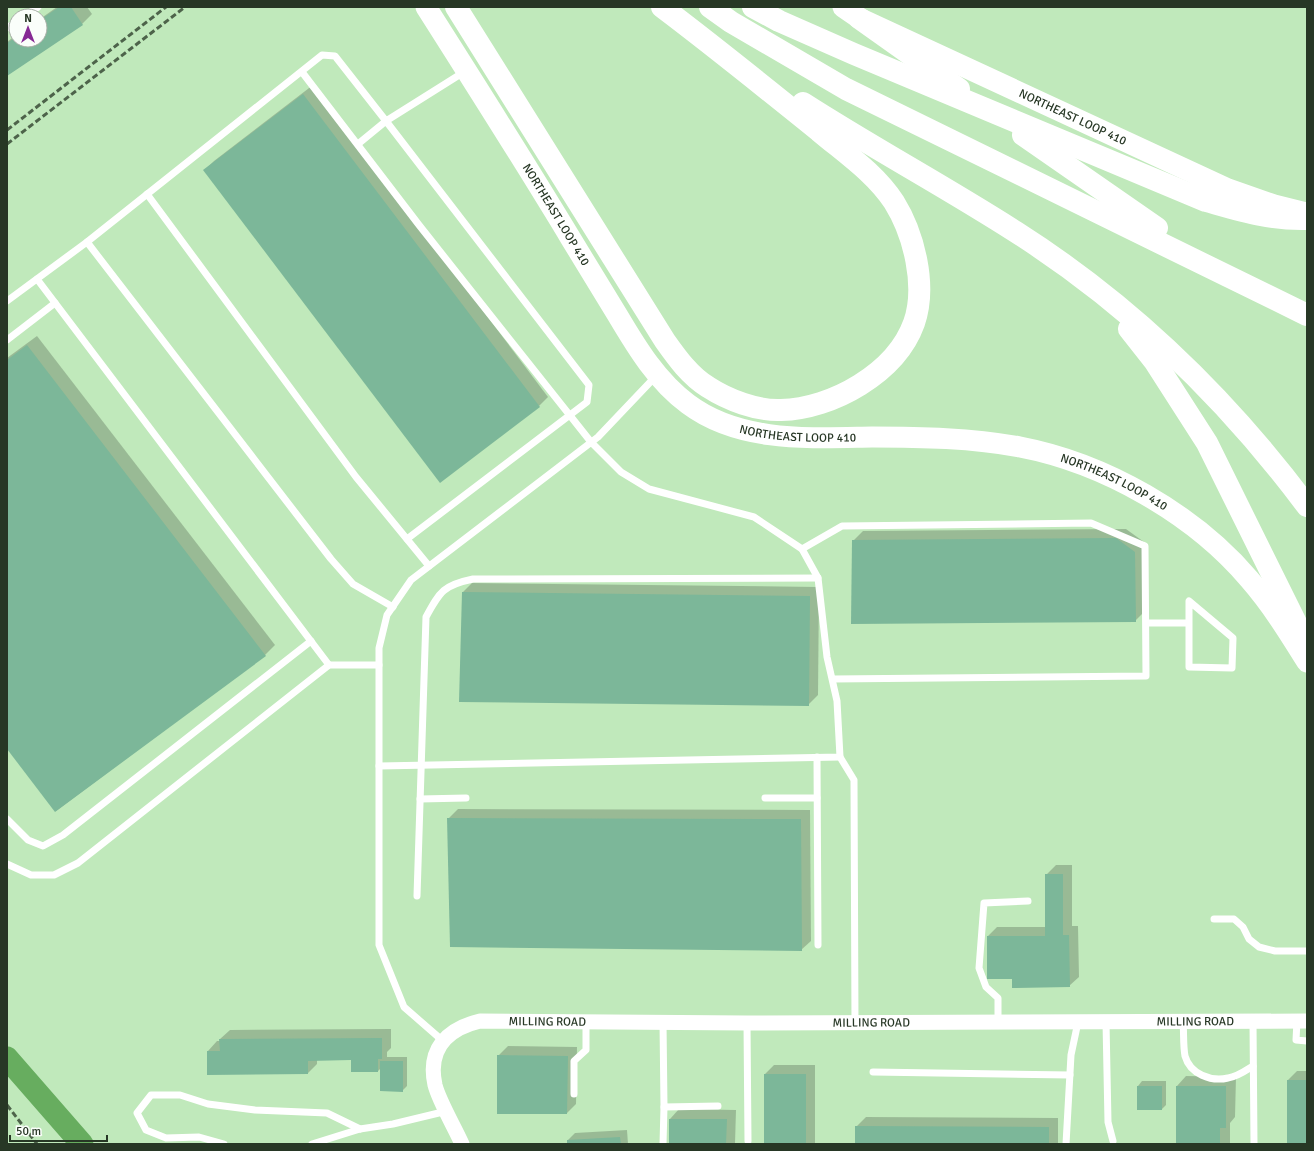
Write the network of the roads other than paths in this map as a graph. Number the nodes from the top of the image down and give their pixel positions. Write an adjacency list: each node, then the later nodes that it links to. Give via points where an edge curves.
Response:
1 (426, 7): 8 (main road, NORTHEAST LOOP 410)
2 (456, 7): 7 (highway, via 665,341 684,367 707,386 728,398 752,406 781,410 823,404 857,386 900,350 914,323 919,290 916,256 894,202 874,177)
3 (662, 7): 7 (highway)
4 (710, 7): 16 (highway, via 731,22 846,89)
5 (753, 7): 14 (highway, via 854,54 1206,201 1283,220)
6 (851, 12): 13 (main road, NORTHEAST LOOP 410, via 1228,189); 16 (highway)
7 (731, 59): 18 (highway, via 847,132 1017,232)
8 (466, 71): 10 (lane); 23 (main road, NORTHEAST LOOP 410, via 530,170 639,350)
9 (302, 72): 10 (lane, via 322,55 335,56); 11 (lane); 12 (lane)
10 (386, 121): 11 (lane); 24 (lane, via 589,385 587,402)
11 (358, 144): 24 (lane)
12 (147, 194): 15 (lane); 27 (lane, via 356,476)
13 (1307, 214)
14 (1307, 219)
15 (87, 242): 17 (lane); 31 (lane, via 330,559 353,584)
16 (1224, 274): 21 (highway)
17 (37, 279): 19 (lane); 20 (lane)
18 (1098, 289): 26 (highway, via 1165,348 1225,406 1274,462); 35 (highway, via 1155,362 1207,443)
19 (7, 301)
20 (55, 303): 22 (lane); 34 (lane)
21 (1307, 315)
22 (7, 340)
23 (657, 374): 25 (lane); 36 (main road, NORTHEAST LOOP 410, via 689,405 716,420 747,430 783,436 972,440 1022,448 1070,461 1121,482 1163,504 1203,534 1248,578 1283,624)
24 (570, 415): 25 (lane); 27 (lane)
25 (591, 442): 28 (lane, via 621,472 649,489 754,518); 29 (lane)
26 (1307, 506)
27 (408, 539): 29 (lane)
28 (802, 549): 30 (lane); 32 (lane, via 842,526 1091,523 1145,546)
29 (429, 566): 31 (lane, via 411,580)
30 (818, 578): 39 (lane); 42 (lane, via 473,579 454,583 438,595 426,617)
31 (393, 607): 38 (lane, via 387,615)
32 (1147, 623): 33 (lane); 39 (lane, via 1146,676)
33 (1189, 623): 33 (lane, via 1189,667 1232,668 1233,638 1189,601)
34 (311, 641): 37 (lane); 48 (lane, via 63,835 43,846 28,840)
35 (1307, 645)
36 (1307, 662)
37 (329, 665): 38 (lane); 49 (lane, via 78,863 54,875 31,875)
38 (379, 665): 43 (lane)
39 (832, 679): 41 (lane, via 837,701)
40 (817, 757): 41 (lane); 42 (lane); 46 (lane)
41 (840, 757): 58 (lane, via 854,780)
42 (422, 765): 43 (lane); 47 (lane)
43 (379, 766): 66 (lane, via 379,945 404,1007)
44 (466, 798): 47 (lane)
45 (765, 798): 46 (lane)
46 (817, 798): 53 (lane)
47 (420, 799): 50 (lane)
48 (7, 819)
49 (7, 864)
50 (417, 896)
51 (1028, 901): 59 (lane, via 984,903 979,968 986,987 998,998)
52 (1214, 919): 54 (lane, via 1234,919 1243,927 1249,939 1259,947 1275,951)
53 (818, 945)
54 (1307, 951)
55 (1302, 1021): 63 (street, MILLING ROAD); 65 (lane, via 1296,1040)
56 (586, 1022): 57 (street, MILLING ROAD); 66 (street, MILLING ROAD, via 480,1021 453,1031); 70 (lane, via 586,1050 574,1061)
57 (663, 1022): 64 (street, MILLING ROAD); 72 (lane)
58 (855, 1022): 59 (street, MILLING ROAD); 64 (street, MILLING ROAD)
59 (998, 1022): 60 (street, MILLING ROAD)
60 (1078, 1022): 61 (street, MILLING ROAD); 69 (lane)
61 (1106, 1022): 62 (street, MILLING ROAD); 76 (lane, via 1107,1114)
62 (1183, 1022): 63 (street, MILLING ROAD); 67 (lane, via 1185,1056 1188,1063 1200,1074 1216,1079 1228,1078)
63 (1253, 1022): 67 (lane)
64 (747, 1023): 75 (lane)
65 (1307, 1040)
66 (442, 1041): 73 (street, via 433,1071 436,1087)
67 (1253, 1066): 82 (lane)
68 (873, 1072): 69 (lane)
69 (1070, 1075): 81 (lane)
70 (574, 1094)
71 (718, 1106): 72 (lane)
72 (664, 1107): 80 (lane)
73 (447, 1111): 74 (lane); 79 (street)
74 (360, 1129): 77 (lane, via 327,1113 255,1110 208,1104 180,1095 151,1095 137,1113 146,1130 166,1138 199,1137); 78 (lane)
75 (748, 1141)
76 (1114, 1141)
77 (224, 1144)
78 (312, 1144)
79 (462, 1144)
80 (663, 1144)
81 (1066, 1144)
82 (1254, 1144)

